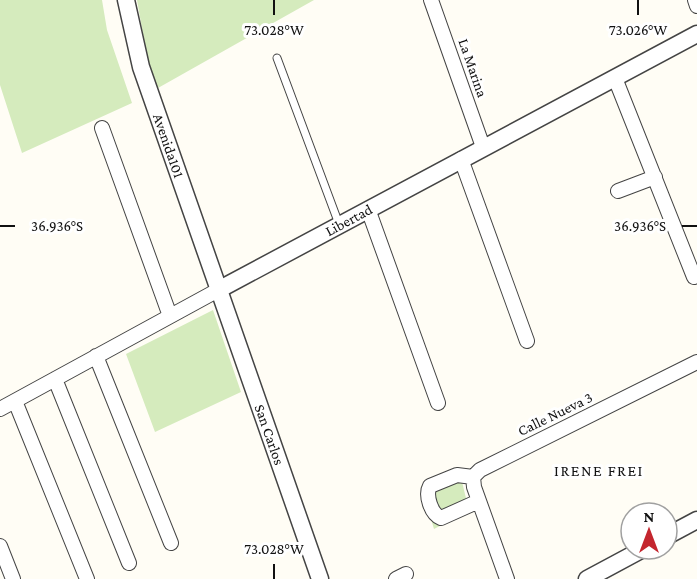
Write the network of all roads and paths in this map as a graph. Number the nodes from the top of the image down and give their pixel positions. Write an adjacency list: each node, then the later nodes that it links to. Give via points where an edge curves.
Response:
1 (126, 0): 16 (street, Avenida101, via 141,67)
2 (431, 0): 9 (street, La Marina)
3 (695, 0): 4 (street)
4 (697, 6)
5 (697, 34): 7 (street, Libertad)
6 (278, 58): 14 (lane)
7 (615, 78): 9 (street, Libertad); 11 (street)
8 (102, 128): 17 (street)
9 (483, 147): 10 (street, Libertad)
10 (461, 159): 13 (street, Libertad); 18 (street)
11 (655, 177): 12 (street); 15 (street)
12 (618, 191)
13 (368, 209): 14 (street, Libertad); 23 (street)
14 (339, 224): 16 (street, Libertad)
15 (694, 277)
16 (220, 289): 17 (street, Libertad); 36 (street, San Carlos)
17 (170, 316): 19 (street, Libertad)
18 (527, 341)
19 (96, 356): 21 (street, Libertad); 29 (street)
20 (697, 362): 25 (street, Calle Nueva 3, via 480,470)
21 (54, 379): 22 (street, Libertad); 32 (street)
22 (15, 401): 24 (street, Libertad); 35 (street)
23 (438, 403)
24 (0, 409)
25 (473, 477): 26 (street); 26 (street, Calle Nueva 3, via 457,475 429,489 428,494 438,518)
26 (479, 501): 37 (street)
27 (697, 520): 28 (street)
28 (679, 530)
29 (171, 543)
30 (0, 546): 34 (street)
31 (623, 561): 33 (street)
32 (129, 562)
33 (597, 577)
34 (13, 579)
35 (87, 579)
36 (320, 579)
37 (507, 579)

